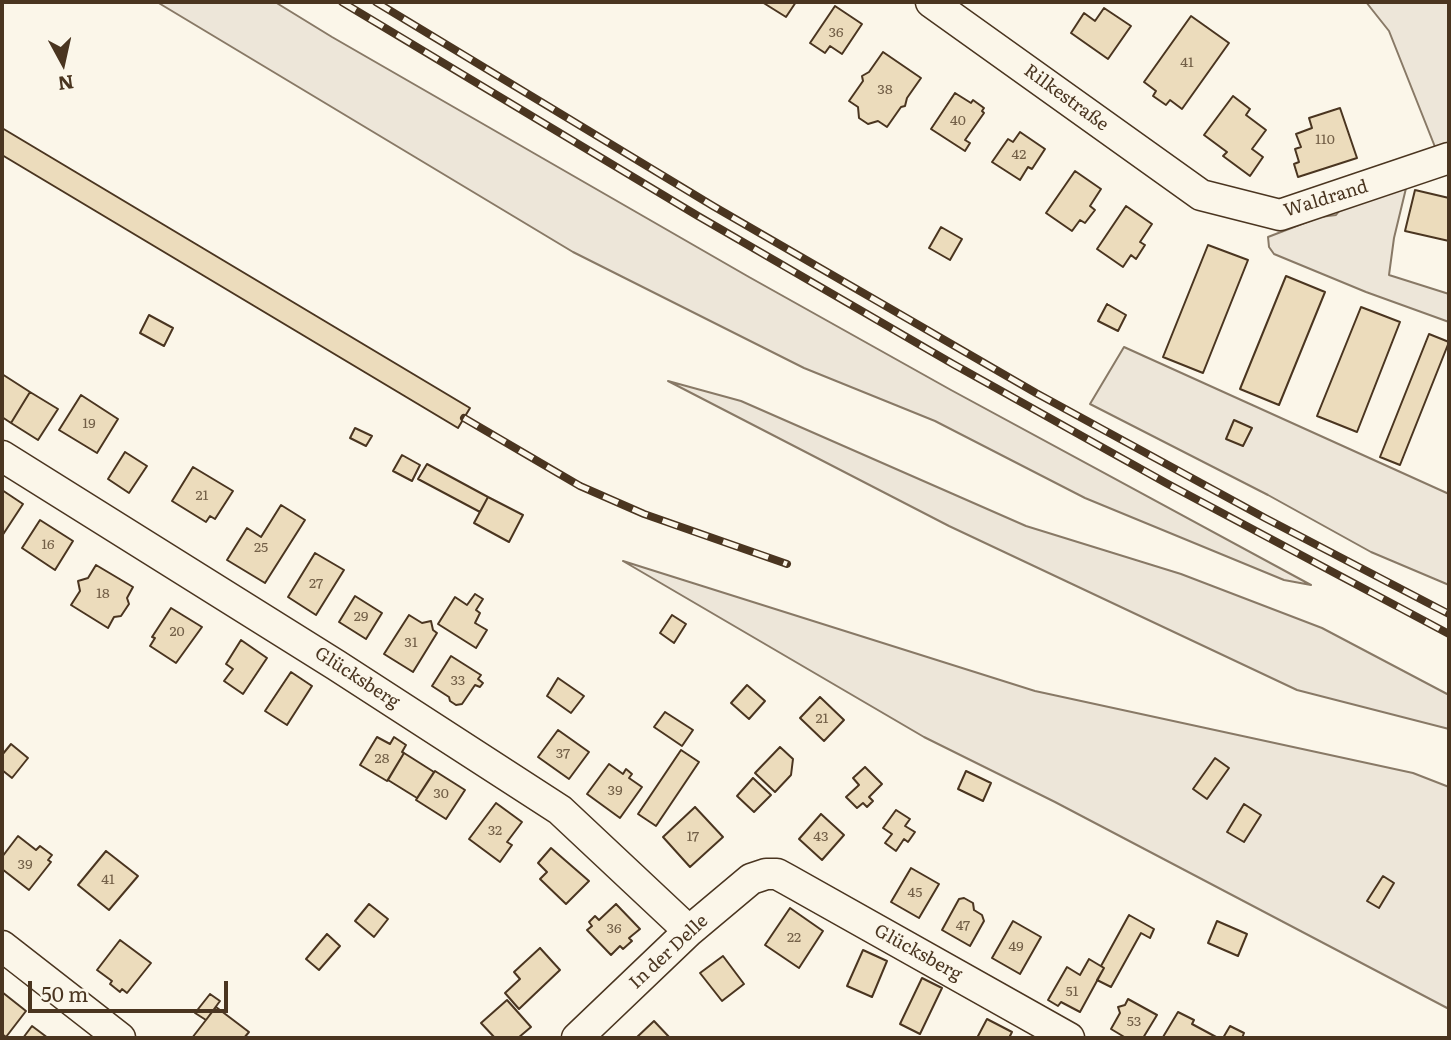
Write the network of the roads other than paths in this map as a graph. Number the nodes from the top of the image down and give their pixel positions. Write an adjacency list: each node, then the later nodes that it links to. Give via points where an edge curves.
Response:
1 (931, 2): 3 (street, Rilkestraße)
2 (1449, 158): 3 (street, Waldrand, via 1280,215)
3 (1201, 195)
4 (2, 456): 6 (street, Glücksberg, via 560,810)
5 (766, 874): 6 (street, In der Delle, via 751,879); 10 (street, Glücksberg, via 777,874)
6 (689, 931): 9 (street, In der Delle)
7 (2, 946): 8 (street)
8 (120, 1038)
9 (578, 1038)
10 (1069, 1038)

